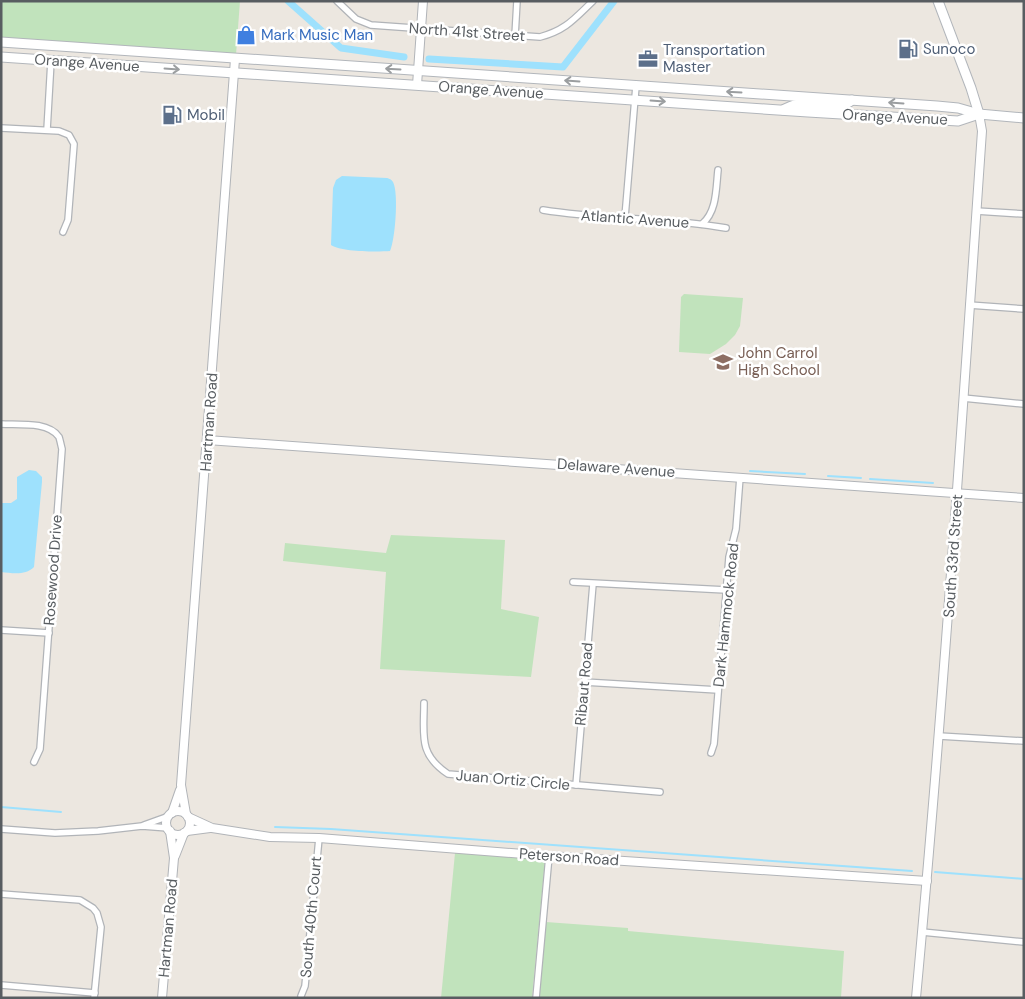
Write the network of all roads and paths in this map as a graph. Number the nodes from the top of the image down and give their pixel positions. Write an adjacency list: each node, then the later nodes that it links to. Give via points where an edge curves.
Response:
1 (337, 1): 6 (street, North 41st Street, via 356,19 371,25)
2 (423, 1): 6 (street)
3 (517, 1): 7 (street)
4 (593, 1): 7 (street, North 41st Street, via 554,33 540,37)
5 (938, 1): 21 (main road)
6 (422, 30): 7 (street, North 41st Street); 14 (street)
7 (515, 36)
8 (1, 42): 9 (main road, Orange Avenue)
9 (25, 43): 10 (main road, via 19,47); 12 (main road, Orange Avenue)
10 (1, 46)
11 (1, 57): 13 (main road, Orange Avenue)
12 (235, 59): 14 (main road, Orange Avenue, one-way to 12); 15 (street, Hartman Road)
13 (51, 61): 15 (main road, Orange Avenue, one-way to 15); 24 (street)
14 (418, 70): 16 (street); 17 (main road, Orange Avenue, one-way to 14)
15 (234, 73): 16 (main road, Orange Avenue); 38 (street, Hartman Road)
16 (418, 85): 18 (main road, Orange Avenue)
17 (636, 86): 18 (street); 19 (main road, Orange Avenue, one-way to 17)
18 (635, 99): 20 (main road, Orange Avenue, one-way to 20); 29 (street)
19 (853, 100): 20 (main road, via 843,106 797,104); 21 (main road, Orange Avenue, one-way to 19, via 958,108)
20 (783, 110): 21 (main road, Orange Avenue, via 958,121)
21 (979, 114): 22 (main road, Orange Avenue); 27 (street, South 33rd Street, via 982,131)
22 (1024, 118)
23 (1, 128): 24 (street)
24 (46, 130): 32 (street, via 69,135 74,144 68,220)
25 (718, 170): 30 (street, via 713,205)
26 (543, 210): 29 (street, Atlantic Avenue, via 570,215)
27 (976, 211): 28 (street); 33 (street, South 33rd Street)
28 (1024, 214)
29 (625, 217): 30 (street, Atlantic Avenue)
30 (702, 224): 31 (street, Atlantic Avenue)
31 (726, 228)
32 (63, 232)
33 (969, 305): 34 (street); 35 (street, South 33rd Street)
34 (1024, 309)
35 (963, 398): 36 (street); 40 (street, South 33rd Street)
36 (1024, 404)
37 (1, 424): 46 (street, Rosewood Drive, via 52,430 62,449)
38 (208, 440): 39 (street, Delaware Avenue); 54 (street, Hartman Road)
39 (740, 477): 40 (street, Delaware Avenue); 44 (street, Dark Hammock Road)
40 (958, 493): 41 (street, Delaware Avenue); 50 (street, South 33rd Street)
41 (1024, 498)
42 (573, 582): 43 (street)
43 (593, 584): 44 (street); 47 (street, Ribaut Road)
44 (726, 590): 48 (street, Dark Hammock Road)
45 (1, 630): 46 (street)
46 (49, 633): 53 (street, Rosewood Drive, via 40,749)
47 (584, 682): 48 (street); 55 (street, Ribaut Road)
48 (718, 690): 52 (street, Dark Hammock Road)
49 (424, 703): 55 (street, Juan Ortiz Circle, via 427,754 437,767 448,774)
50 (939, 736): 51 (street); 67 (street, South 33rd Street)
51 (1024, 741)
52 (711, 752)
53 (34, 762)
54 (181, 785): 57 (street, Hartman Road); 58 (street, Hartman Road)
55 (576, 785): 56 (street, Juan Ortiz Circle)
56 (660, 792)
57 (170, 814): 58 (street, via 180,811); 59 (street); 62 (street)
58 (187, 815): 60 (street, Peterson Road); 63 (street, via 190,824)
59 (142, 826): 61 (street, via 55,833); 62 (street)
60 (212, 828): 63 (street, Peterson Road); 64 (street, Peterson Road, via 270,837)
61 (1, 829)
62 (169, 830): 63 (street, via 177,834); 66 (street, Hartman Road)
63 (185, 832): 66 (street, Hartman Road)
64 (319, 838): 65 (street, Peterson Road); 73 (street, South 40th Court, via 305,986)
65 (549, 856): 67 (street, Peterson Road); 75 (street)
66 (174, 858): 74 (street, Hartman Road)
67 (927, 881): 69 (street, South 33rd Street)
68 (1, 894): 72 (street, via 80,900 93,908 101,927)
69 (922, 932): 70 (street); 76 (street, South 33rd Street)
70 (1024, 942)
71 (1, 986): 72 (street)
72 (94, 995)
73 (301, 996)
74 (162, 998)
75 (536, 998)
76 (916, 998)

